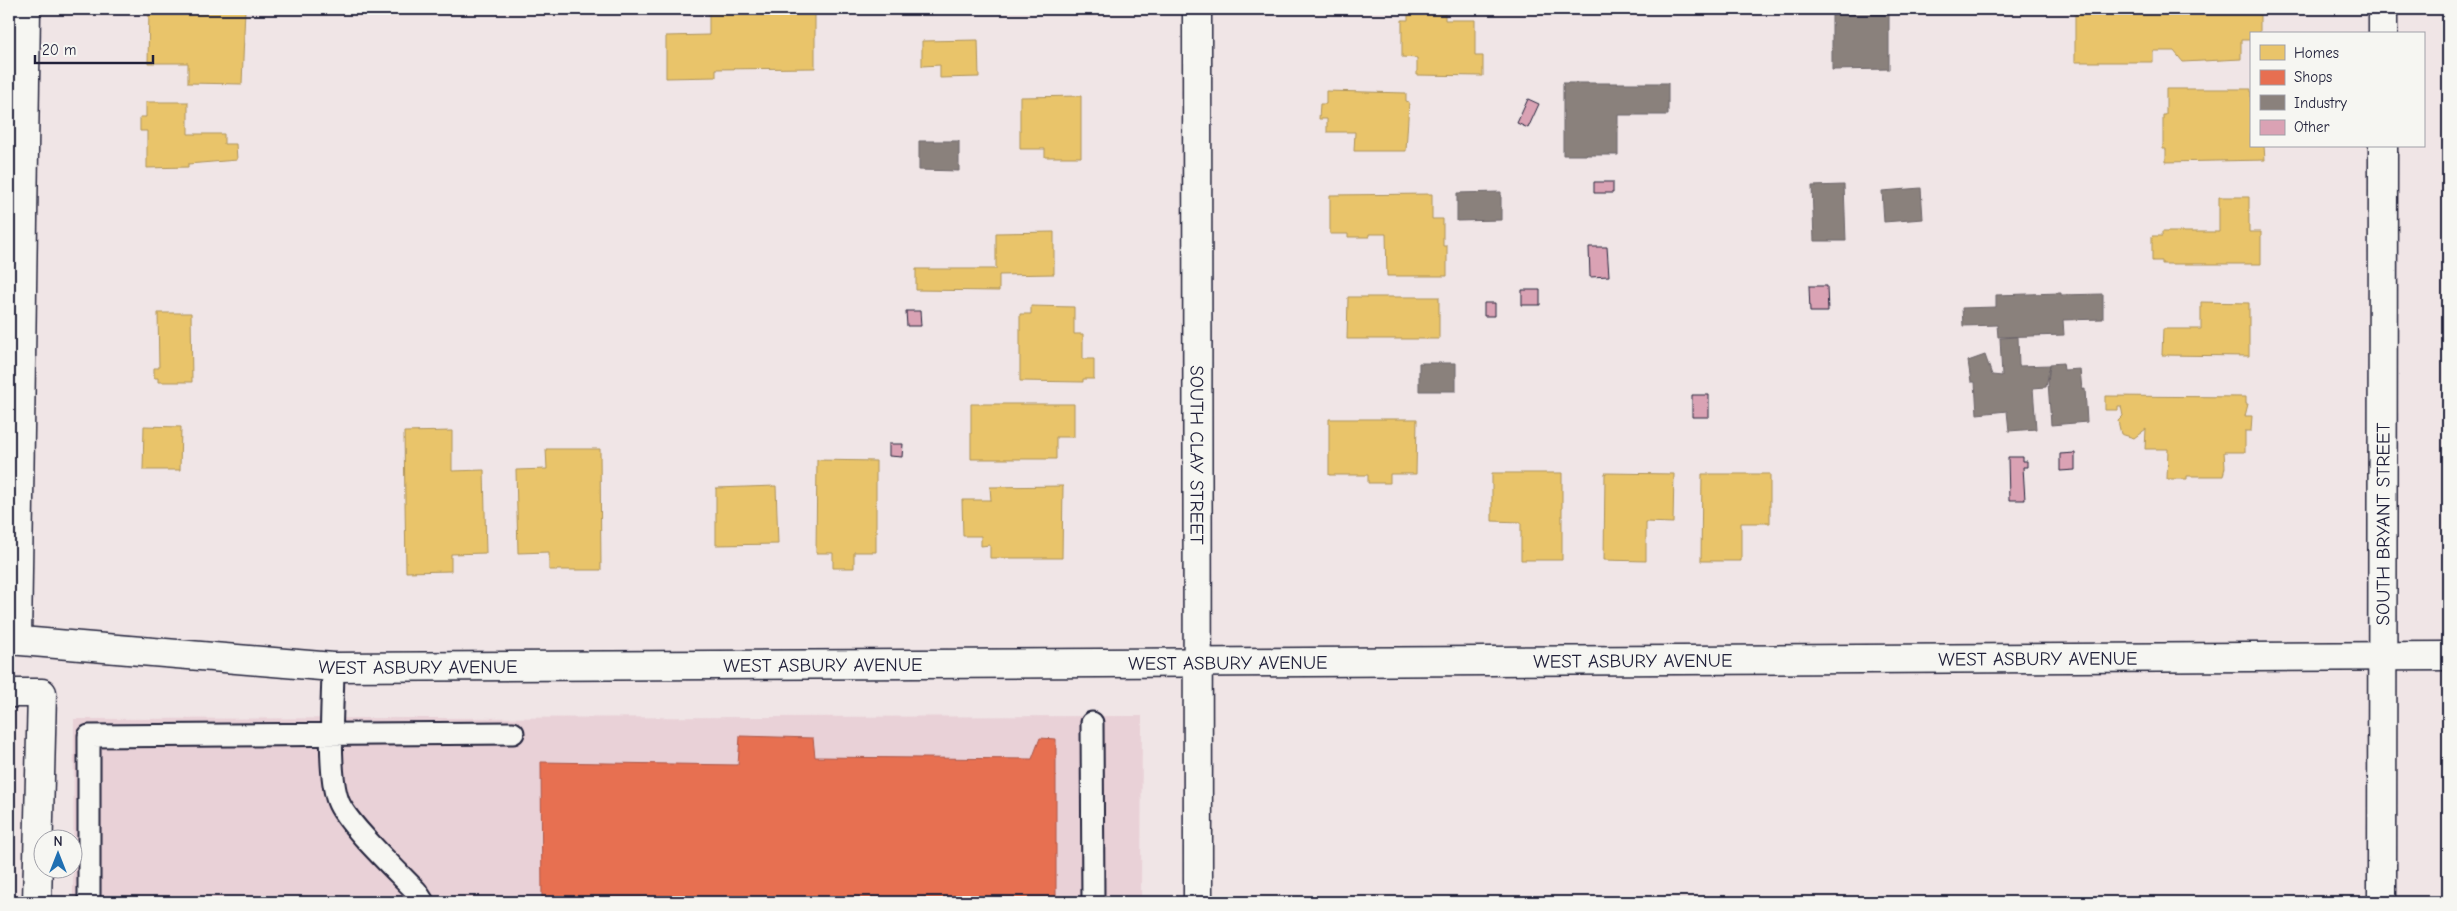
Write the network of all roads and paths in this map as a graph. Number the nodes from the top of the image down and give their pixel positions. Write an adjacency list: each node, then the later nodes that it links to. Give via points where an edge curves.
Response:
1 (26, 9): 6 (street)
2 (1198, 9): 10 (street, SOUTH CLAY STREET)
3 (2383, 9): 4 (street)
4 (2383, 32)
5 (2383, 148): 9 (street, SOUTH BRYANT STREET)
6 (15, 347): 7 (street)
7 (13, 640): 11 (street, WEST ASBURY AVENUE)
8 (2448, 656): 9 (street, WEST ASBURY AVENUE)
9 (2382, 658): 10 (street, WEST ASBURY AVENUE); 21 (street, SOUTH BRYANT STREET)
10 (1198, 663): 11 (street, WEST ASBURY AVENUE); 20 (street, SOUTH CLAY STREET)
11 (334, 667): 15 (lane)
12 (9, 693): 16 (street, via 42,693)
13 (1092, 723): 19 (lane)
14 (514, 733): 15 (lane)
15 (334, 735): 17 (lane, via 88,736); 18 (lane, via 334,778 338,802)
16 (37, 902)
17 (89, 902)
18 (423, 902)
19 (1093, 902)
20 (1198, 902)
21 (2382, 902)

